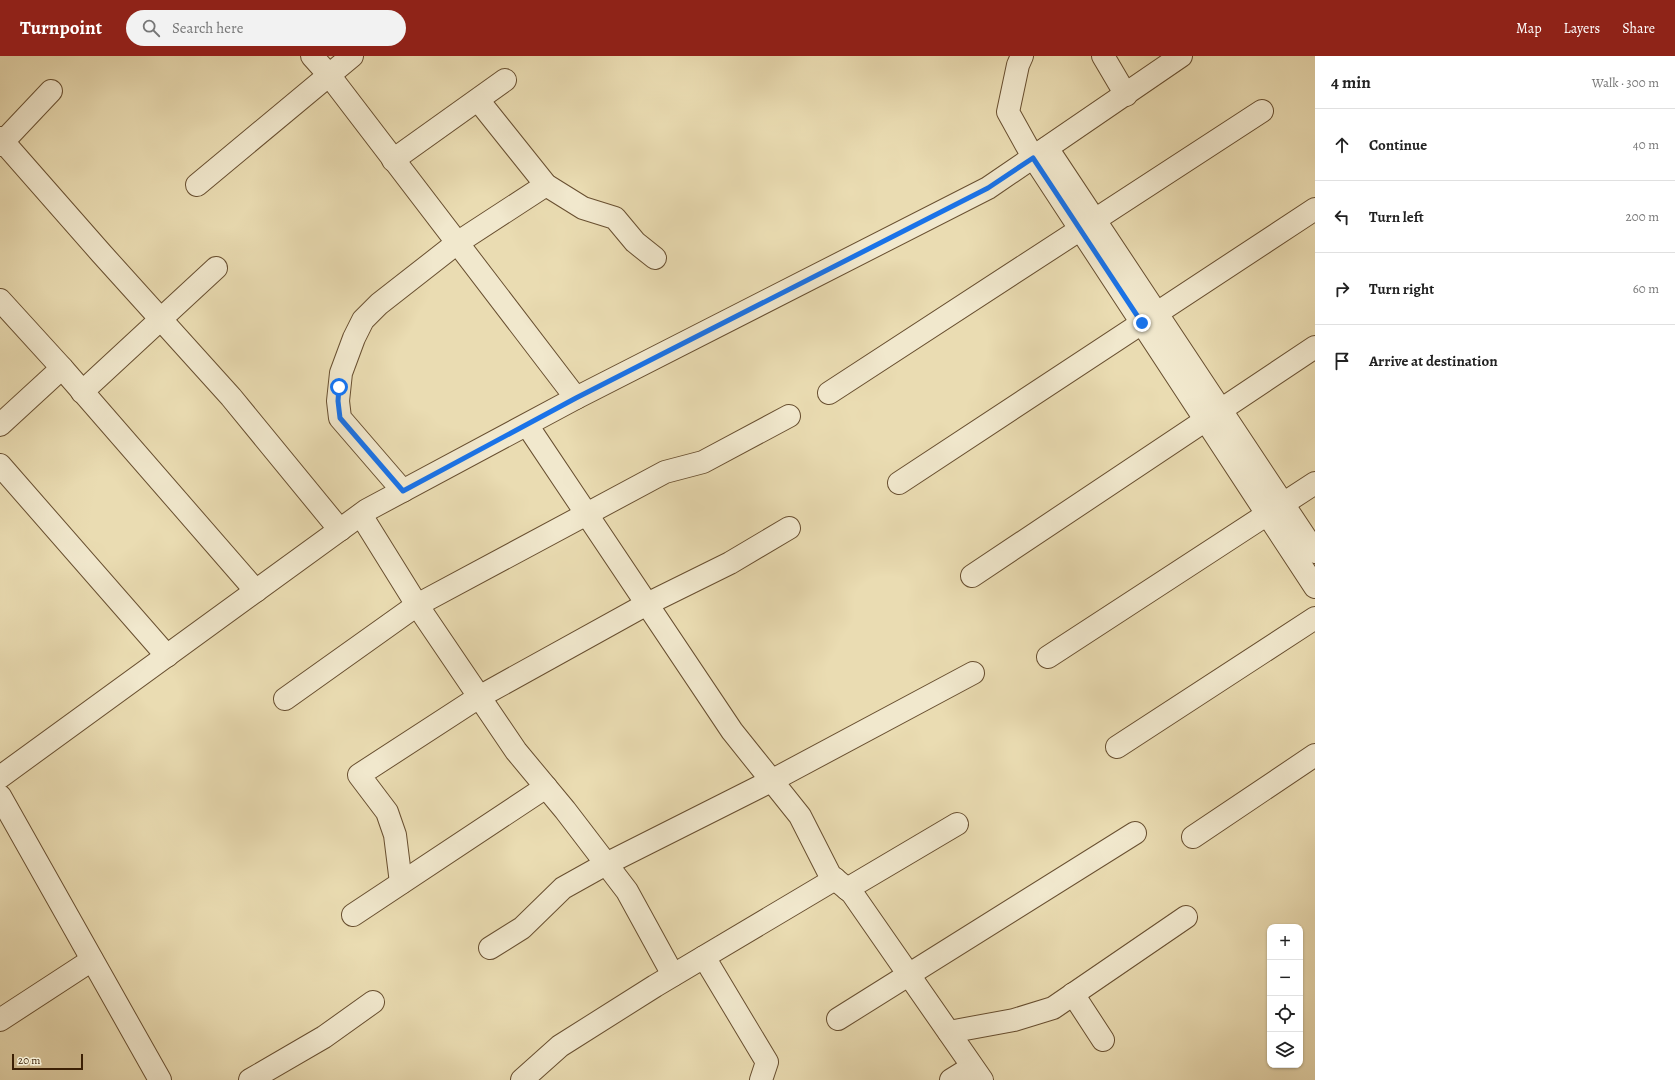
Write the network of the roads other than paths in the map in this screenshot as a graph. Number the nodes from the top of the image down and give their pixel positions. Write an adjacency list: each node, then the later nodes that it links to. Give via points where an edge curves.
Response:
1 (312, 56): 6 (street)
2 (352, 56): 6 (street)
3 (1022, 56): 13 (street, via 1008,112)
4 (1103, 56): 9 (street)
5 (1181, 56): 9 (street)
6 (329, 75): 14 (street); 15 (street)
7 (505, 80): 10 (street)
8 (51, 91): 12 (street)
9 (1126, 94): 13 (street)
10 (478, 100): 14 (street); 16 (street)
11 (1262, 111): 18 (street)
12 (1, 141): 24 (street)
13 (1040, 153): 18 (street); 29 (street, via 988,188)
14 (393, 160): 19 (street)
15 (197, 185)
16 (546, 185): 19 (street); 20 (street, via 583,208 615,218 635,242)
17 (1315, 209): 23 (street)
18 (1087, 225): 23 (street); 28 (street)
19 (457, 243): 29 (street); 37 (street, via 379,304 363,320 341,372 338,401 340,418)
20 (655, 258)
21 (216, 268): 24 (street)
22 (0, 300): 26 (street)
23 (1149, 318): 30 (street); 35 (street)
24 (160, 319): 27 (street); 42 (street, via 231,397)
25 (1315, 347): 30 (street)
26 (62, 368): 27 (street); 32 (street)
27 (82, 392): 46 (street)
28 (829, 393)
29 (576, 398): 33 (street)
30 (1213, 415): 38 (street); 44 (street)
31 (789, 416): 39 (street, via 703,462 665,472)
32 (0, 425)
33 (527, 425): 37 (street); 39 (street)
34 (0, 465): 50 (street)
35 (899, 483)
36 (1315, 483): 38 (street)
37 (403, 491): 40 (street)
38 (1275, 509): 43 (street); 45 (street); 51 (street)
39 (587, 514): 47 (street); 48 (street)
40 (361, 515): 42 (street); 48 (street)
41 (789, 528): 47 (street, via 730,563)
42 (340, 530): 46 (street)
43 (1315, 552)
44 (972, 576)
45 (1315, 587)
46 (256, 591): 50 (street)
47 (647, 604): 53 (street); 58 (street, via 732,731)
48 (417, 605): 53 (street); 54 (street)
49 (1315, 618): 55 (street)
50 (167, 656): 57 (street)
51 (1048, 657)
52 (973, 673): 58 (street)
53 (479, 697): 59 (street, via 516,751); 65 (street, via 359,775 387,812 395,835)
54 (285, 699)
55 (1117, 747)
56 (1315, 755): 63 (street)
57 (0, 777)
58 (771, 781): 64 (street); 66 (street, via 800,816 830,875)
59 (546, 787): 64 (street); 65 (street)
60 (0, 796): 71 (street)
61 (957, 824): 66 (street)
62 (1134, 833): 73 (street)
63 (1194, 837)
64 (606, 864): 69 (street, via 562,888 522,928); 72 (street, via 627,891)
65 (401, 883): 67 (street)
66 (841, 884): 70 (street); 73 (street, via 852,893)
67 (353, 915)
68 (1186, 917): 74 (street)
69 (490, 948)
70 (704, 957): 72 (street); 84 (street, via 767,1062)
71 (92, 960): 77 (street); 81 (street)
72 (673, 975): 83 (street, via 560,1046)
73 (909, 975): 76 (street); 78 (street)
74 (1073, 994): 78 (street, via 1053,1008 1014,1020); 79 (street)
75 (373, 1002): 82 (street, via 324,1037)
76 (838, 1019)
77 (0, 1020)
78 (949, 1032): 80 (street)
79 (1104, 1040)
80 (977, 1073): 85 (street)
81 (160, 1080)
82 (250, 1080)
83 (522, 1080)
84 (761, 1080)
85 (951, 1080)

